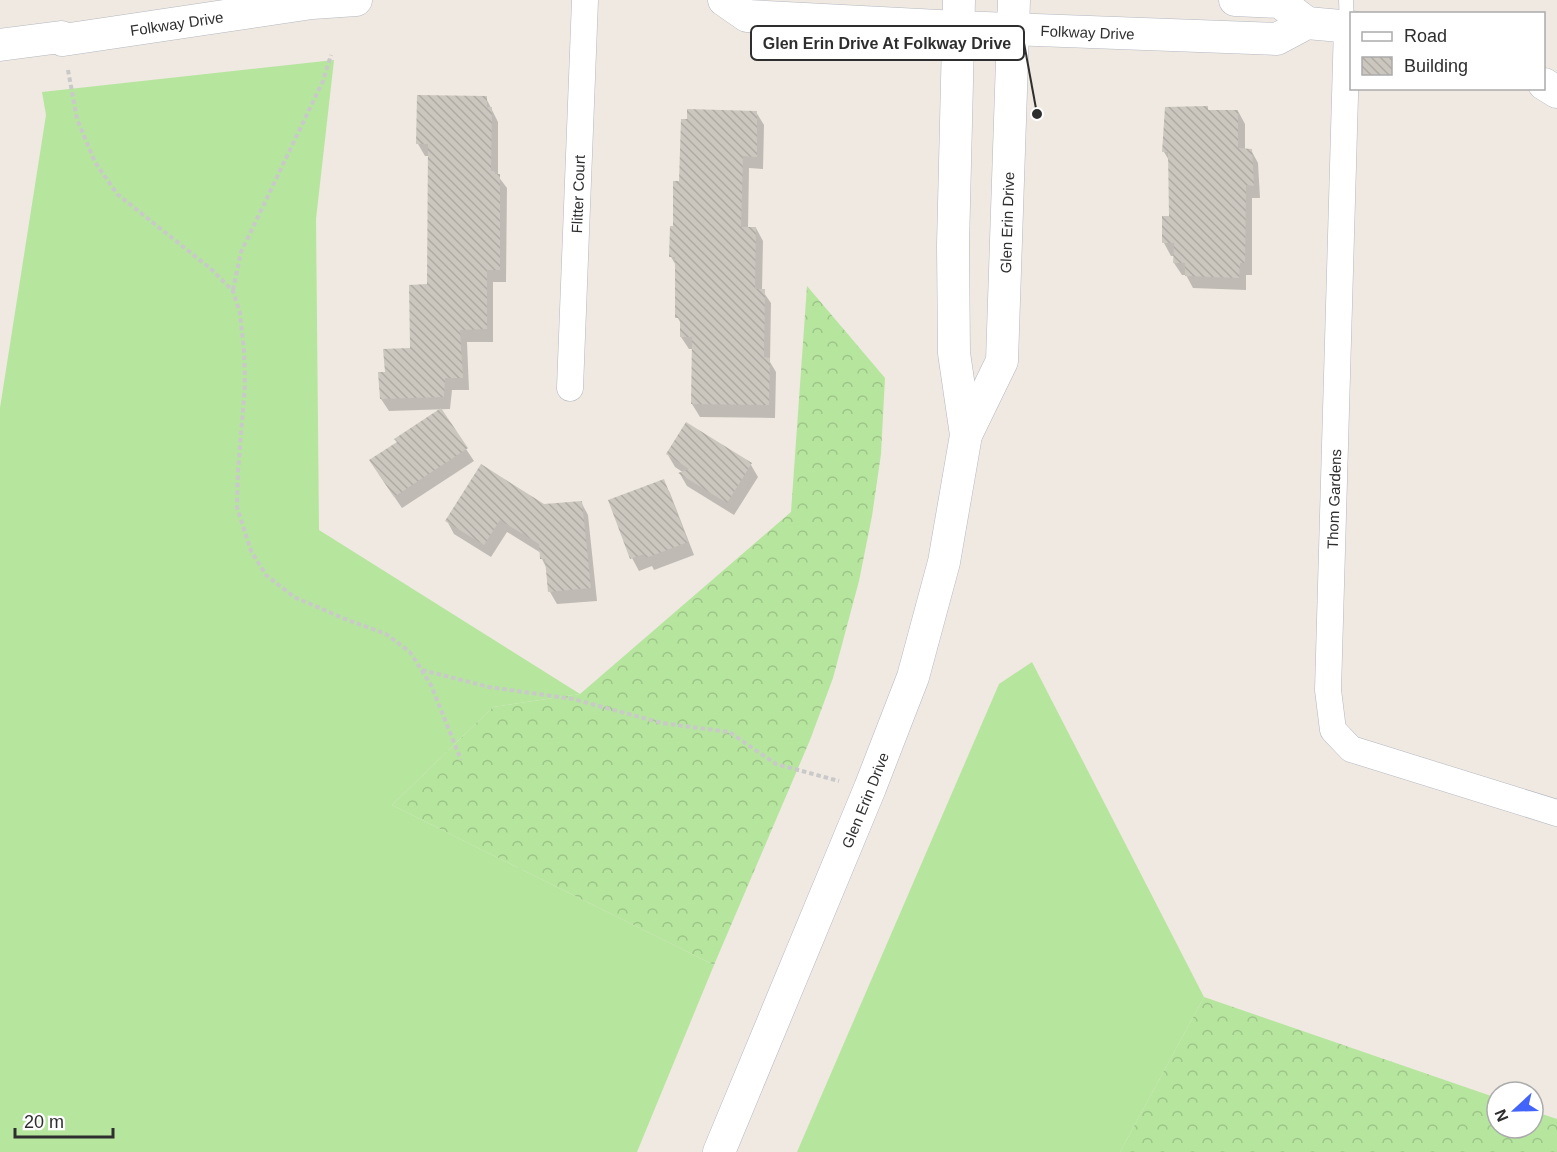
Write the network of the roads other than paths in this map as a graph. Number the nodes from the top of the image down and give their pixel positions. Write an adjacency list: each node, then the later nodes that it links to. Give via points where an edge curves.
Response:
1 (356, 0): 9 (street, Folkway Drive)
2 (585, 0): 10 (street, Flitter Court)
3 (724, 0): 5 (street, Folkway Drive, via 747,16)
4 (1235, 0): 8 (street, via 1280,2)
5 (959, 14): 6 (street, Folkway Drive); 11 (street, Glen Erin Drive, via 954,353)
6 (1014, 15): 8 (street, Folkway Drive, via 1277,39); 11 (street, Glen Erin Drive, via 1002,361)
7 (1348, 18): 8 (street); 12 (street, Thom Gardens, via 1328,690 1333,730 1351,749)
8 (1307, 23)
9 (0, 45)
10 (570, 388)
11 (966, 435): 13 (street, Glen Erin Drive, via 944,562 913,677)
12 (1557, 813)
13 (719, 1152)

